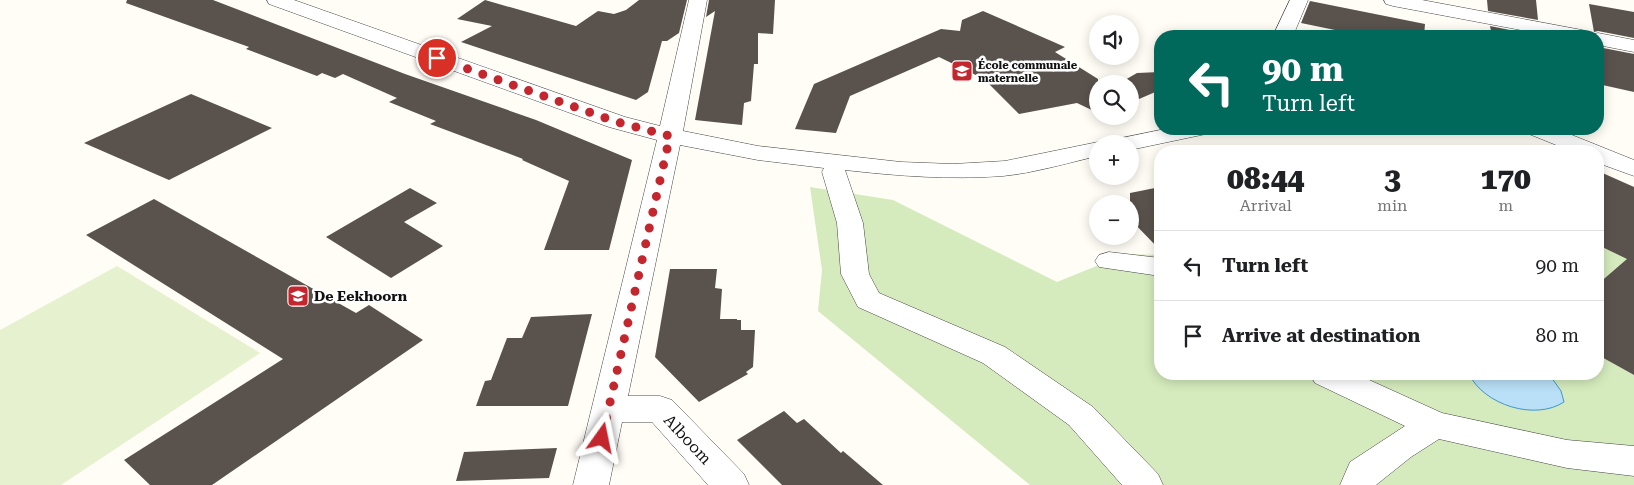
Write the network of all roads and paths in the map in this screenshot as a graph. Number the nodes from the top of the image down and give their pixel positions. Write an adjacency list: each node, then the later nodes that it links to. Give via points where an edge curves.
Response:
1 (276, 0): 11 (street, via 608,119)
2 (698, 0): 11 (street)
3 (1299, 0): 5 (street)
4 (1393, 0): 6 (street)
5 (1286, 30)
6 (1550, 30)
7 (1604, 40): 8 (street)
8 (1634, 46)
9 (1169, 135): 12 (street)
10 (1552, 135): 13 (street)
11 (670, 136): 14 (street, via 758,153 918,170 1005,168); 21 (street)
12 (1139, 141)
13 (1576, 145)
14 (1089, 151)
15 (1604, 156): 16 (street)
16 (1634, 169)
17 (834, 172): 26 (street, via 850,223 855,274 868,300 994,355 1081,416)
18 (1109, 261): 19 (street)
19 (1154, 266)
20 (1339, 380): 22 (street)
21 (608, 409): 24 (street); 25 (street, Alboom, via 660,409)
22 (1435, 425): 23 (street, via 1567,454); 27 (street, via 1363,473)
23 (1634, 462)
24 (591, 485)
25 (731, 485)
26 (1145, 485)
27 (1358, 485)

